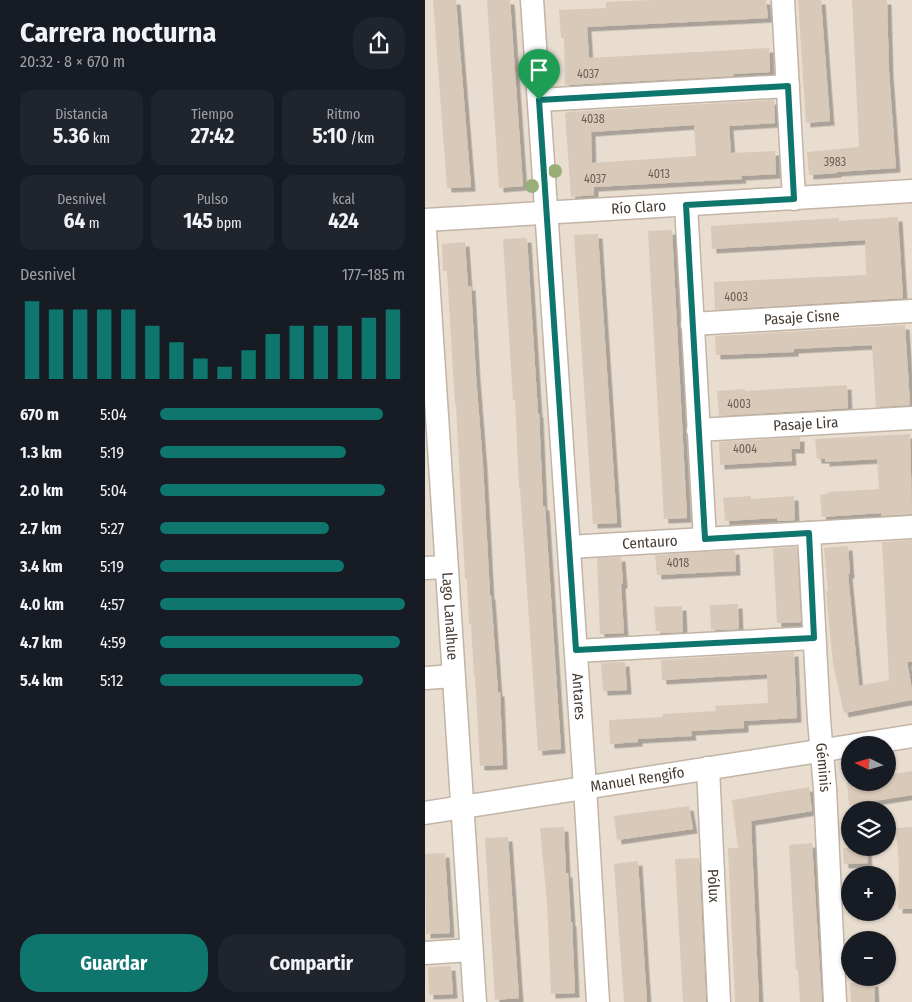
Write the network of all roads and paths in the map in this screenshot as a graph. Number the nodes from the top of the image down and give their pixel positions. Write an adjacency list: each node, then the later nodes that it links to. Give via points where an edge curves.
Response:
1 (532, 0): 4 (street, Antares)
2 (783, 0): 3 (street)
3 (788, 86): 4 (street); 6 (street)
4 (539, 100): 8 (street, Antares)
5 (912, 191): 6 (street, Río Claro)
6 (794, 199): 7 (street, Río Claro)
7 (686, 205): 8 (street, Río Claro); 12 (street)
8 (547, 213): 9 (street, Río Claro); 18 (street, Antares)
9 (425, 220)
10 (425, 231): 19 (street, Lago Lanalhue)
11 (912, 311): 12 (street, Pasaje Cisne)
12 (692, 324): 14 (street)
13 (912, 418): 14 (street, Pasaje Lira)
14 (699, 430): 17 (street)
15 (912, 527): 16 (street, Centauro)
16 (809, 533): 17 (street, Centauro); 20 (street, Géminis)
17 (705, 539): 18 (street, Centauro)
18 (569, 547): 21 (street, Antares)
19 (436, 568): 22 (street, Lago Lanalhue)
20 (814, 638): 21 (street); 27 (street, Géminis)
21 (576, 650): 29 (street, Antares)
22 (453, 676): 23 (street); 30 (street, Lago Lanalhue)
23 (425, 678)
24 (912, 736): 25 (street)
25 (896, 739)
26 (841, 747): 27 (street, Manuel Rengifo)
27 (821, 750): 28 (street, Manuel Rengifo); 37 (street, Géminis)
28 (708, 768): 29 (street, Manuel Rengifo); 36 (street, Pólux)
29 (585, 788): 30 (street, Manuel Rengifo); 35 (street, Antares)
30 (461, 808): 31 (street, Manuel Rengifo); 32 (street, Lago Lanalhue)
31 (425, 813)
32 (471, 950): 33 (street); 34 (street, Lago Lanalhue)
33 (425, 953)
34 (475, 1002)
35 (598, 1002)
36 (719, 1002)
37 (835, 1002)

